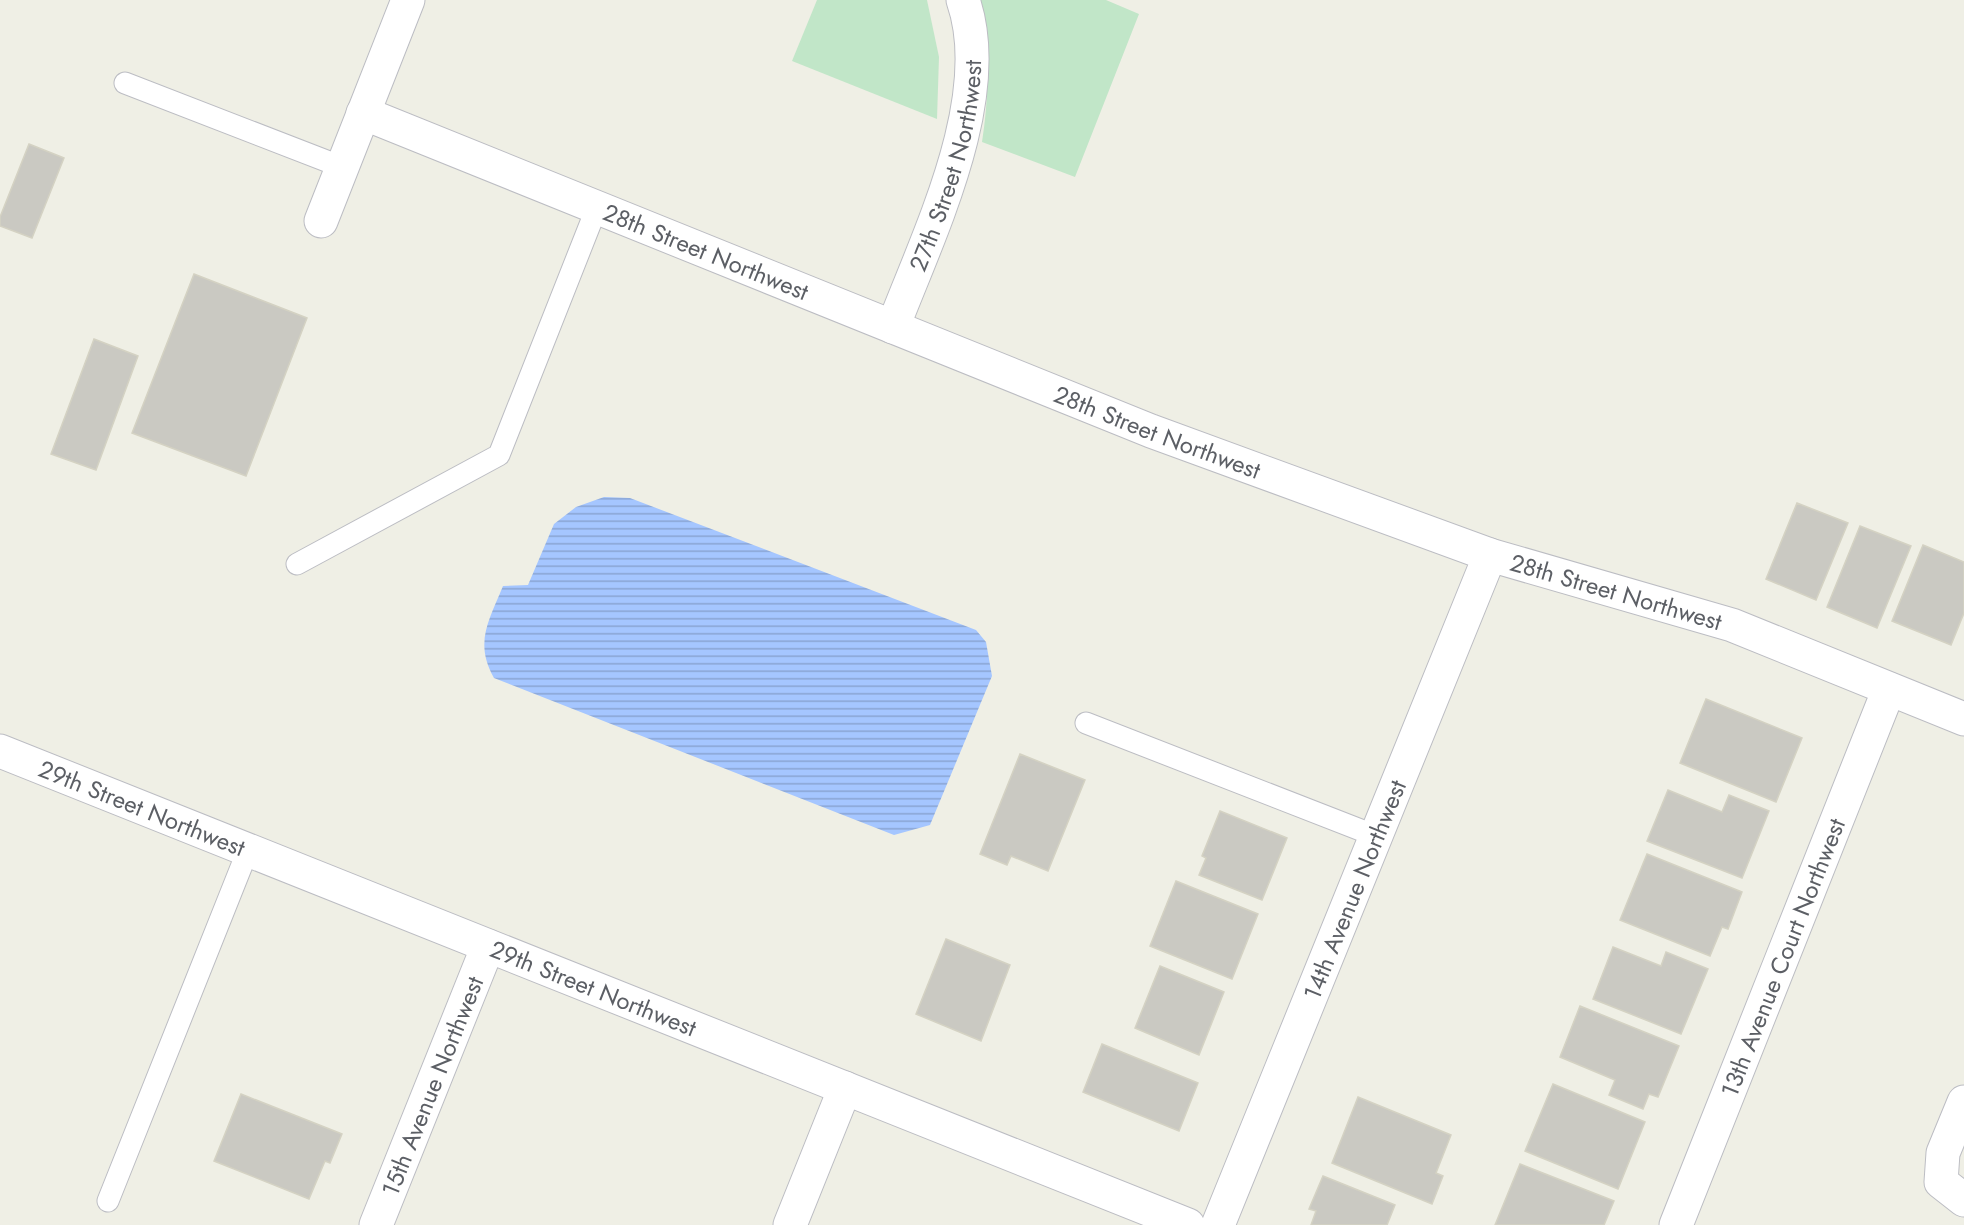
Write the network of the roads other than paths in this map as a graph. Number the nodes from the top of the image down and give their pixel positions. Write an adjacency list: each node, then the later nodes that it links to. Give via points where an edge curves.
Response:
1 (408, 0): 4 (street)
2 (963, 0): 8 (street, 27th Street Northwest, via 969,18 971,92 955,162)
3 (125, 83): 5 (lane)
4 (363, 113): 5 (street); 6 (street, 28th Street Northwest)
5 (342, 167): 7 (street)
6 (597, 207): 8 (street, 28th Street Northwest); 10 (lane, via 499,455)
7 (321, 221)
8 (893, 327): 9 (street, 28th Street Northwest, via 1151,431)
9 (1490, 555): 11 (street, 28th Street Northwest, via 1732,625); 15 (street, 14th Avenue Northwest)
10 (297, 564)
11 (1889, 689): 12 (street, 28th Street Northwest); 26 (street, 13th Avenue Court Northwest)
12 (1964, 719)
13 (1086, 723): 15 (lane)
14 (0, 751): 16 (street, 29th Street Northwest)
15 (1376, 836): 25 (street, 14th Avenue Northwest)
16 (248, 850): 17 (street, 29th Street Northwest); 21 (lane)
17 (488, 946): 18 (street, 29th Street Northwest); 22 (street, 15th Avenue Northwest)
18 (845, 1088): 23 (street); 24 (street, 29th Street Northwest)
19 (1964, 1102): 20 (street, via 1942,1153)
20 (1953, 1191)
21 (108, 1200)
22 (376, 1225)
23 (790, 1225)
24 (1188, 1225)
25 (1218, 1225)
26 (1676, 1225)

